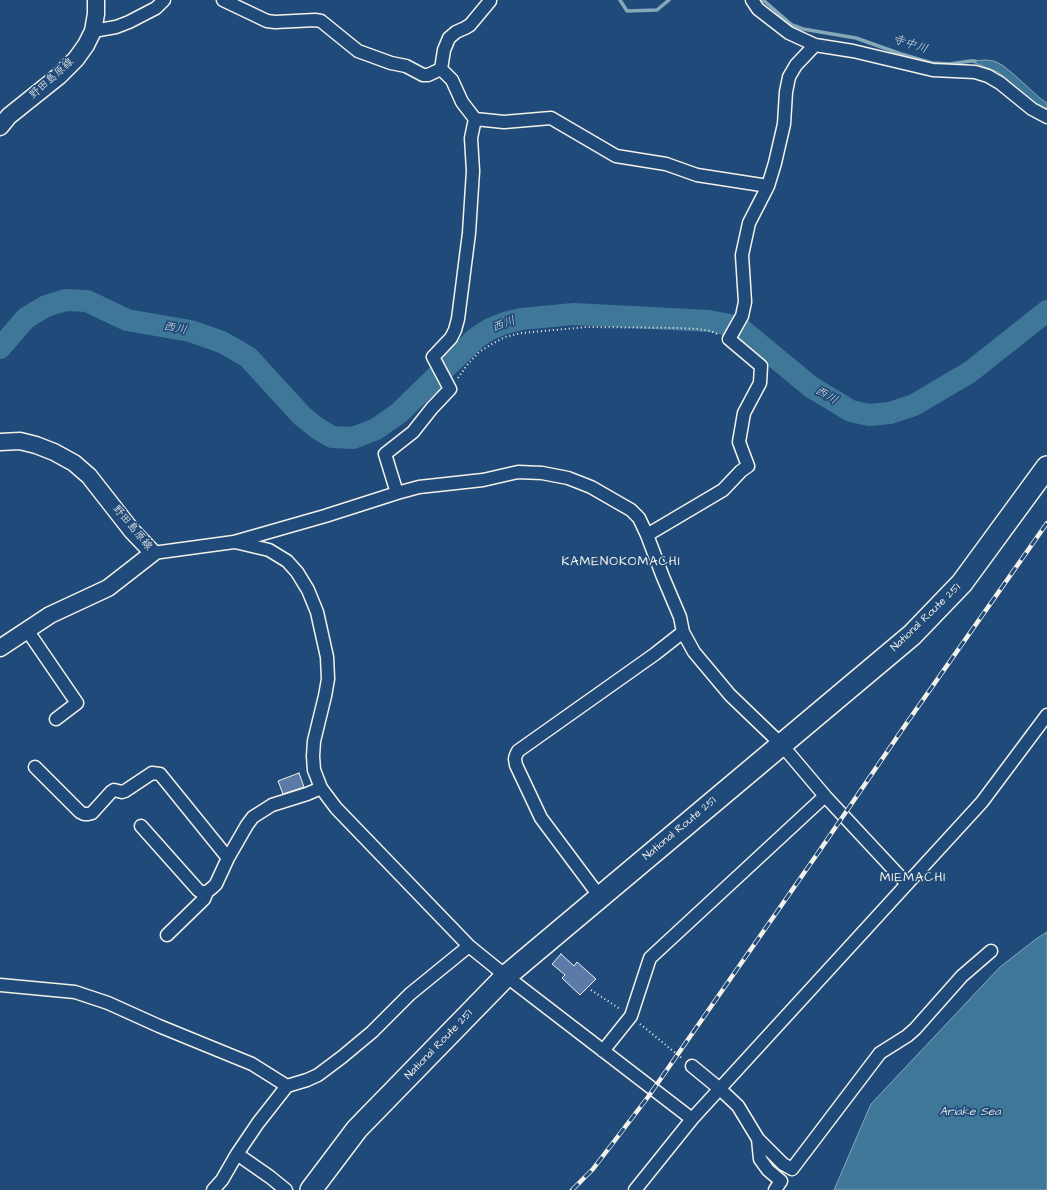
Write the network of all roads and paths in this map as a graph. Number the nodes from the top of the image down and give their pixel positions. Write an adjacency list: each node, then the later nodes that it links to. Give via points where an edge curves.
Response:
1 (96, 0): 6 (main road, 野田島原線)
2 (164, 0): 6 (street, via 156,8 128,22)
3 (222, 0): 8 (street, via 267,21 321,21 358,50 406,66 423,75)
4 (490, 0): 8 (street, via 470,25 449,38)
5 (752, 0): 7 (street, via 758,9 789,33)
6 (93, 31): 11 (main road, 野田島原線, via 76,59)
7 (815, 45): 9 (street, via 853,51 933,70 975,72 988,76); 12 (street, via 796,65 789,77 784,124)
8 (441, 69): 10 (street, via 452,80 462,102)
9 (1047, 117)
10 (475, 119): 12 (street, via 504,122 551,118 616,156 666,164 697,175); 14 (street, via 471,138 474,171 469,233 458,319 451,338 433,357)
11 (0, 127)
12 (768, 186): 13 (street, via 749,223 742,255 745,302 742,316)
13 (730, 337): 14 (path, via 711,331 678,328 587,327 520,332 505,337 479,352); 18 (street, via 762,366 760,383 744,413 739,442 748,466 723,490)
14 (449, 387): 17 (street, via 413,432 385,454)
15 (0, 442): 20 (main road, 野田島原線, via 20,441 36,445 74,463 90,476 132,531)
16 (1047, 467): 26 (highway, National Route 251, via 962,584 912,635)
17 (397, 493): 18 (street, via 419,487 483,480 518,472 542,473 568,478 590,487 631,510 639,518); 19 (street)
18 (647, 535): 22 (street, via 680,617)
19 (234, 542): 20 (street); 28 (street, via 269,550 287,561 308,590 317,612 327,657 328,679 313,756 314,770)
20 (153, 553): 21 (main road, 野田島原線, via 108,588 50,614)
21 (27, 630): 23 (main road, 野田島原線); 25 (street, via 77,704)
22 (682, 632): 26 (street, via 694,652 730,695); 34 (street, via 518,751 516,755 516,764 541,818)
23 (0, 648)
24 (1047, 715): 32 (street, via 982,802)
25 (56, 719)
26 (781, 744): 29 (street); 34 (highway, National Route 251)
27 (35, 767): 31 (street, via 84,814 92,813 114,790 125,791 152,773 160,774)
28 (321, 788): 31 (street, via 272,805 253,817); 36 (street, via 336,808)
29 (826, 796): 32 (street); 42 (street, via 650,958)
30 (141, 826): 33 (street, via 198,890)
31 (228, 858): 33 (street, via 216,884)
32 (907, 884): 46 (street)
33 (207, 892): 35 (street, via 204,900)
34 (600, 897): 38 (highway, National Route 251)
35 (167, 935)
36 (469, 946): 38 (street); 45 (street, via 410,994 372,1032 342,1057 318,1075)
37 (991, 951): 48 (street, via 962,976 915,1029 880,1053 792,1169 783,1164)
38 (506, 976): 43 (street); 52 (highway, National Route 251, via 357,1129)
39 (0, 985): 45 (street, via 75,992 108,1003 252,1064)
40 (591, 990): 41 (path)
41 (618, 1008)
42 (631, 1016): 43 (street); 44 (path)
43 (603, 1051): 47 (street)
44 (692, 1066): 46 (street)
45 (287, 1086): 49 (street)
46 (720, 1089): 47 (street); 48 (street, via 738,1106)
47 (692, 1119): 53 (street)
48 (758, 1139): 54 (street, via 760,1159 781,1181)
49 (237, 1154): 50 (street); 51 (street)
50 (213, 1190)
51 (286, 1190)
52 (311, 1190)
53 (635, 1190)
54 (775, 1190)

